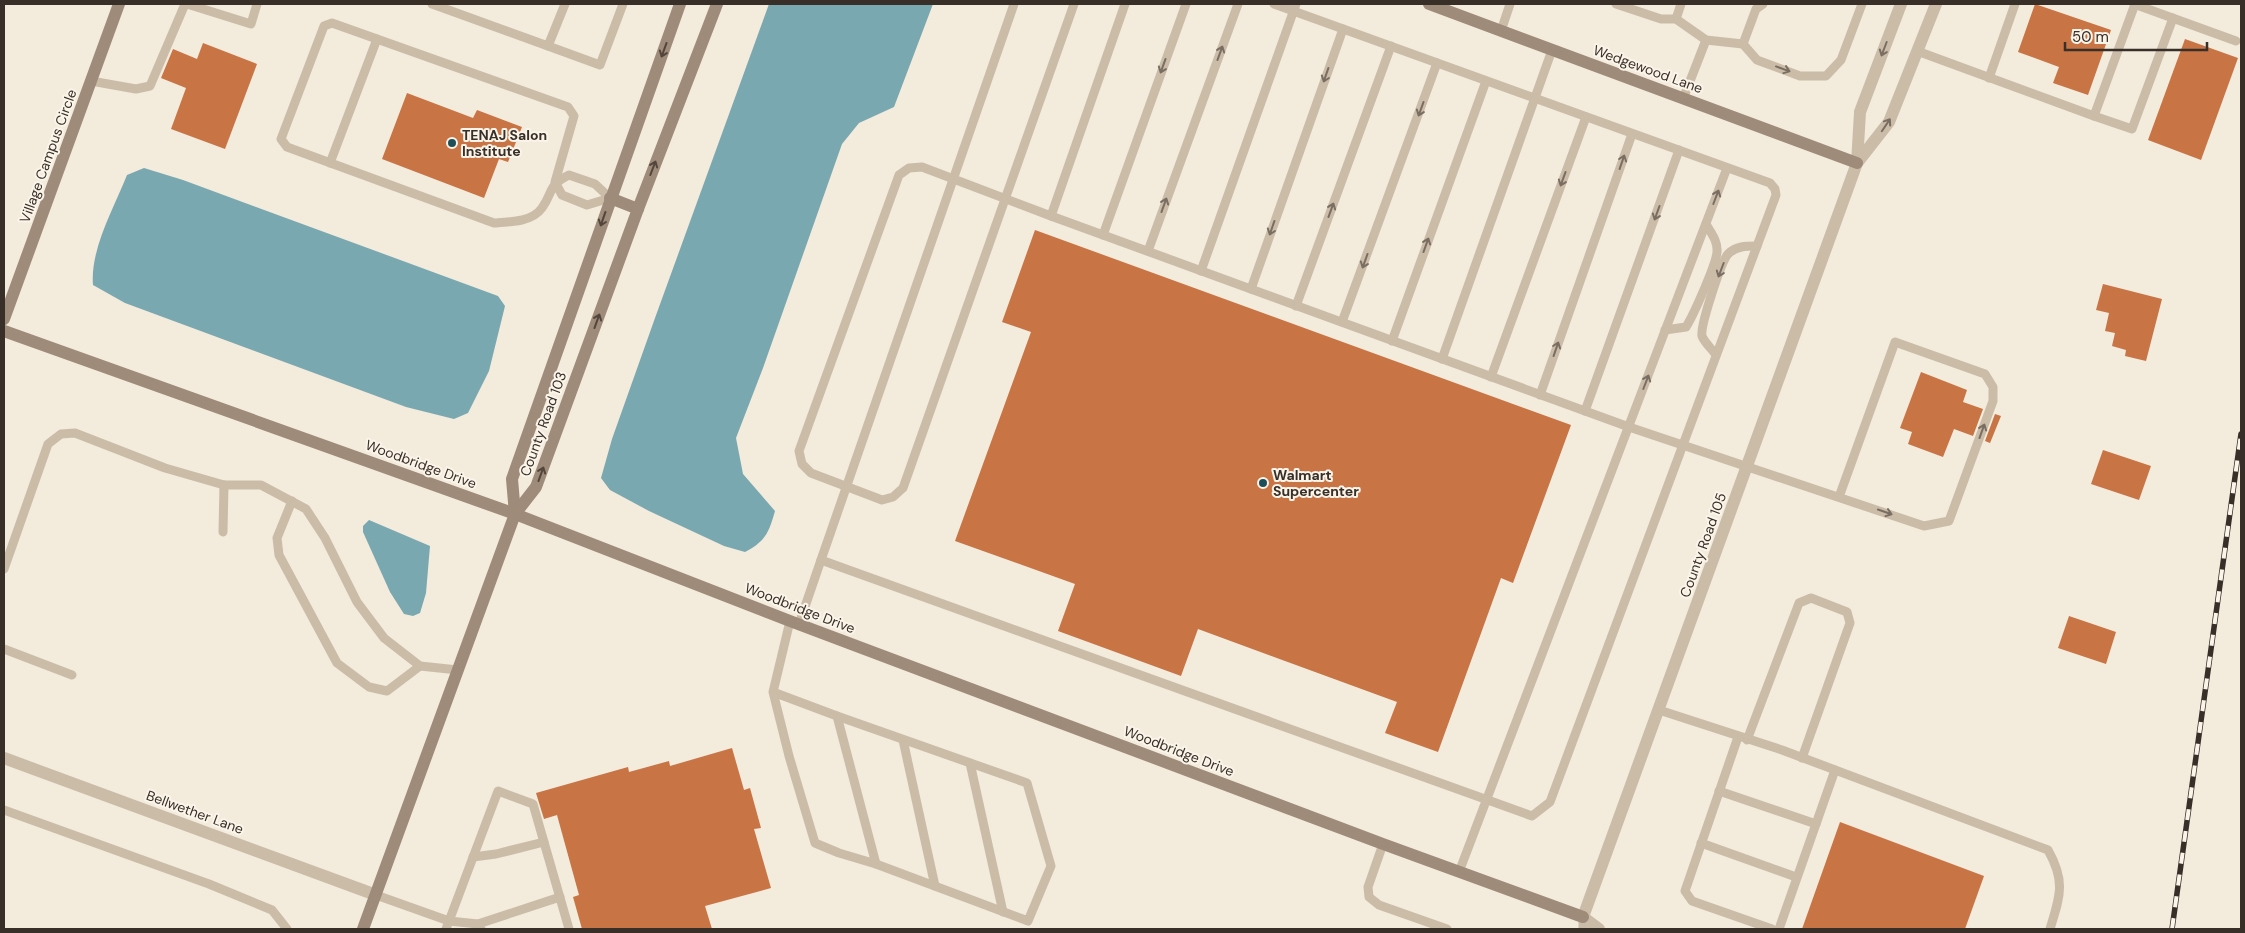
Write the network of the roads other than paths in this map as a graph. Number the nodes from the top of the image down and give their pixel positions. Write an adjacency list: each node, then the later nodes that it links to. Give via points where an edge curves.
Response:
1 (120, 4): 40 (street, Village Campus Circle)
2 (186, 4): 3 (lane, via 251,24); 40 (lane, via 150,86 136,89)
3 (257, 4)
4 (432, 4): 34 (lane)
5 (565, 4): 34 (lane)
6 (623, 4): 34 (lane, via 600,65)
7 (680, 4): 53 (street, County Road 103, one-way to 53)
8 (718, 4): 55 (street, County Road 103, one-way to 8)
9 (1014, 4): 51 (lane)
10 (1074, 4): 54 (lane)
11 (1124, 4): 56 (lane)
12 (1186, 4): 58 (lane, one-way to 58)
13 (1238, 4): 60 (lane, one-way to 13)
14 (1274, 4): 25 (lane)
15 (1429, 4): 29 (street, Wedgewood Lane)
16 (1510, 4): 29 (lane)
17 (1616, 4): 27 (lane, via 1661,19)
18 (1681, 4): 27 (lane)
19 (1763, 4): 33 (lane, via 1756,9)
20 (1862, 4): 33 (lane, one-way to 20, via 1757,60 1800,76 1826,76 1841,60)
21 (1901, 4): 49 (street, County Road 105, one-way to 49, via 1860,112)
22 (1936, 4): 37 (street, County Road 105)
23 (2016, 4): 39 (lane)
24 (2135, 4): 26 (lane); 44 (lane)
25 (1295, 7): 28 (lane); 61 (lane)
26 (2174, 18): 32 (lane); 44 (lane, via 2132,129)
27 (1676, 19): 31 (lane)
28 (1343, 29): 35 (lane); 62 (lane, one-way to 62)
29 (1501, 31): 36 (street, Wedgewood Lane)
30 (377, 39): 48 (lane); 48 (lane, via 332,23 324,26 281,139 287,147); 52 (lane, via 568,107 574,116)
31 (1706, 40): 33 (lane); 43 (lane)
32 (2236, 41)
33 (1743, 44)
34 (548, 46)
35 (1391, 46): 38 (lane); 63 (lane, one-way to 35)
36 (1552, 50): 42 (lane); 43 (street, Wedgewood Lane)
37 (1917, 52): 39 (lane); 49 (street, County Road 105, one-way to 37, via 1890,122)
38 (1437, 63): 41 (lane); 65 (lane, one-way to 65)
39 (1989, 78): 44 (lane)
40 (91, 81): 64 (street, Village Campus Circle)
41 (1486, 81): 42 (lane); 68 (lane, one-way to 41)
42 (1535, 98): 45 (lane); 70 (lane)
43 (1683, 98): 49 (street, Wedgewood Lane)
44 (2094, 116)
45 (1586, 117): 46 (lane); 71 (lane, one-way to 71)
46 (1632, 134): 47 (lane); 72 (lane, one-way to 46)
47 (1679, 150): 50 (lane); 73 (lane, one-way to 73)
48 (330, 163): 52 (lane, via 494,223 520,222 541,210)
49 (1857, 164): 76 (street, County Road 105)
50 (1727, 168): 57 (lane, one-way to 50); 59 (lane, via 1776,188)
51 (953, 180): 54 (lane); 78 (lane); 78 (lane, via 922,167 909,168 899,175 799,451 802,464 811,474)
52 (555, 182): 53 (lane, via 568,175 595,184); 53 (lane, via 562,195 587,205)
53 (610, 198): 55 (street); 81 (street, County Road 103, one-way to 81, via 512,479)
54 (1005, 199): 56 (lane); 78 (lane, via 903,488 893,497 882,500)
55 (638, 209): 81 (street, County Road 103, one-way to 55, via 536,487)
56 (1051, 216): 58 (lane)
57 (1706, 224): 66 (lane); 66 (lane, via 1715,238 1717,252 1692,319 1686,327)
58 (1103, 235): 60 (lane)
59 (1757, 246): 69 (lane); 69 (lane, one-way to 69, via 1740,246 1727,255 1720,270 1702,324 1702,336)
60 (1148, 251): 61 (lane)
61 (1201, 271): 62 (lane)
62 (1251, 289): 63 (lane)
63 (1296, 306): 65 (lane)
64 (4, 319)
65 (1342, 322): 68 (lane)
66 (1665, 330): 74 (lane, one-way to 66)
67 (4, 331): 81 (street, Woodbridge Drive)
68 (1392, 341): 70 (lane)
69 (1716, 355): 75 (lane)
70 (1442, 359): 71 (lane)
71 (1491, 377): 72 (lane)
72 (1540, 395): 73 (lane)
73 (1585, 412): 74 (lane)
74 (1629, 427): 75 (lane); 100 (lane)
75 (1682, 445): 76 (lane); 100 (lane, via 1550,802 1532,816)
76 (1747, 466): 79 (lane); 91 (street, County Road 105)
77 (224, 485): 80 (lane, via 261,485); 82 (lane); 84 (lane, via 165,468 75,433 61,434 48,444)
78 (846, 488): 83 (lane)
79 (1839, 497): 79 (lane, one-way to 79, via 1924,526 1949,521 1993,401 1993,387 1985,374 1895,342)
80 (292, 501): 87 (lane, via 306,509 325,538 357,602 384,638); 87 (lane, via 277,538 279,555 337,663 370,687 387,691)
81 (515, 514): 85 (street, Woodbridge Drive); 88 (street)
82 (223, 532)
83 (821, 560): 85 (lane); 100 (lane)
84 (4, 569)
85 (794, 622): 90 (lane); 105 (street, Woodbridge Drive)
86 (4, 649): 89 (lane)
87 (420, 666): 88 (lane)
88 (458, 670): 111 (street)
89 (72, 675)
90 (773, 692): 92 (lane); 107 (lane, via 815,843)
91 (1659, 710): 93 (lane); 114 (street, County Road 105)
92 (837, 716): 94 (lane); 107 (lane)
93 (1742, 738): 96 (lane); 96 (lane, via 1799,603 1811,598 1847,612 1850,623); 99 (lane)
94 (904, 740): 97 (lane); 110 (lane)
95 (4, 758): 111 (street, Bellwether Lane)
96 (1802, 758): 98 (lane)
97 (970, 763): 113 (lane); 113 (lane, via 1028,783 1051,866 1028,921)
98 (1835, 770): 102 (lane); 124 (lane, via 2048,850 2057,867 2061,896)
99 (1719, 791): 102 (lane); 104 (lane)
100 (1485, 799): 108 (lane)
101 (4, 810): 117 (lane, via 263,906 272,910)
102 (1816, 824): 109 (lane)
103 (544, 842): 106 (lane); 106 (lane, via 533,804 498,791); 112 (lane)
104 (1702, 843): 109 (lane); 122 (lane, via 1685,891 1692,901)
105 (1383, 844): 108 (street, Woodbridge Drive); 120 (lane, via 1368,887 1369,897 1379,905)
106 (473, 857): 115 (lane)
107 (876, 864): 110 (lane)
108 (1459, 872): 114 (street, Woodbridge Drive)
109 (1796, 877): 123 (lane)
110 (935, 886): 113 (lane)
111 (376, 895): 115 (lane); 118 (street)
112 (560, 897): 116 (lane); 119 (lane)
113 (1004, 912)
114 (1583, 923): 121 (street)
115 (448, 925): 116 (lane)
116 (479, 926)
117 (287, 929)
118 (363, 929)
119 (569, 929)
120 (1447, 929)
121 (1599, 929)
122 (1772, 929)
123 (1779, 929)
124 (2050, 929)

